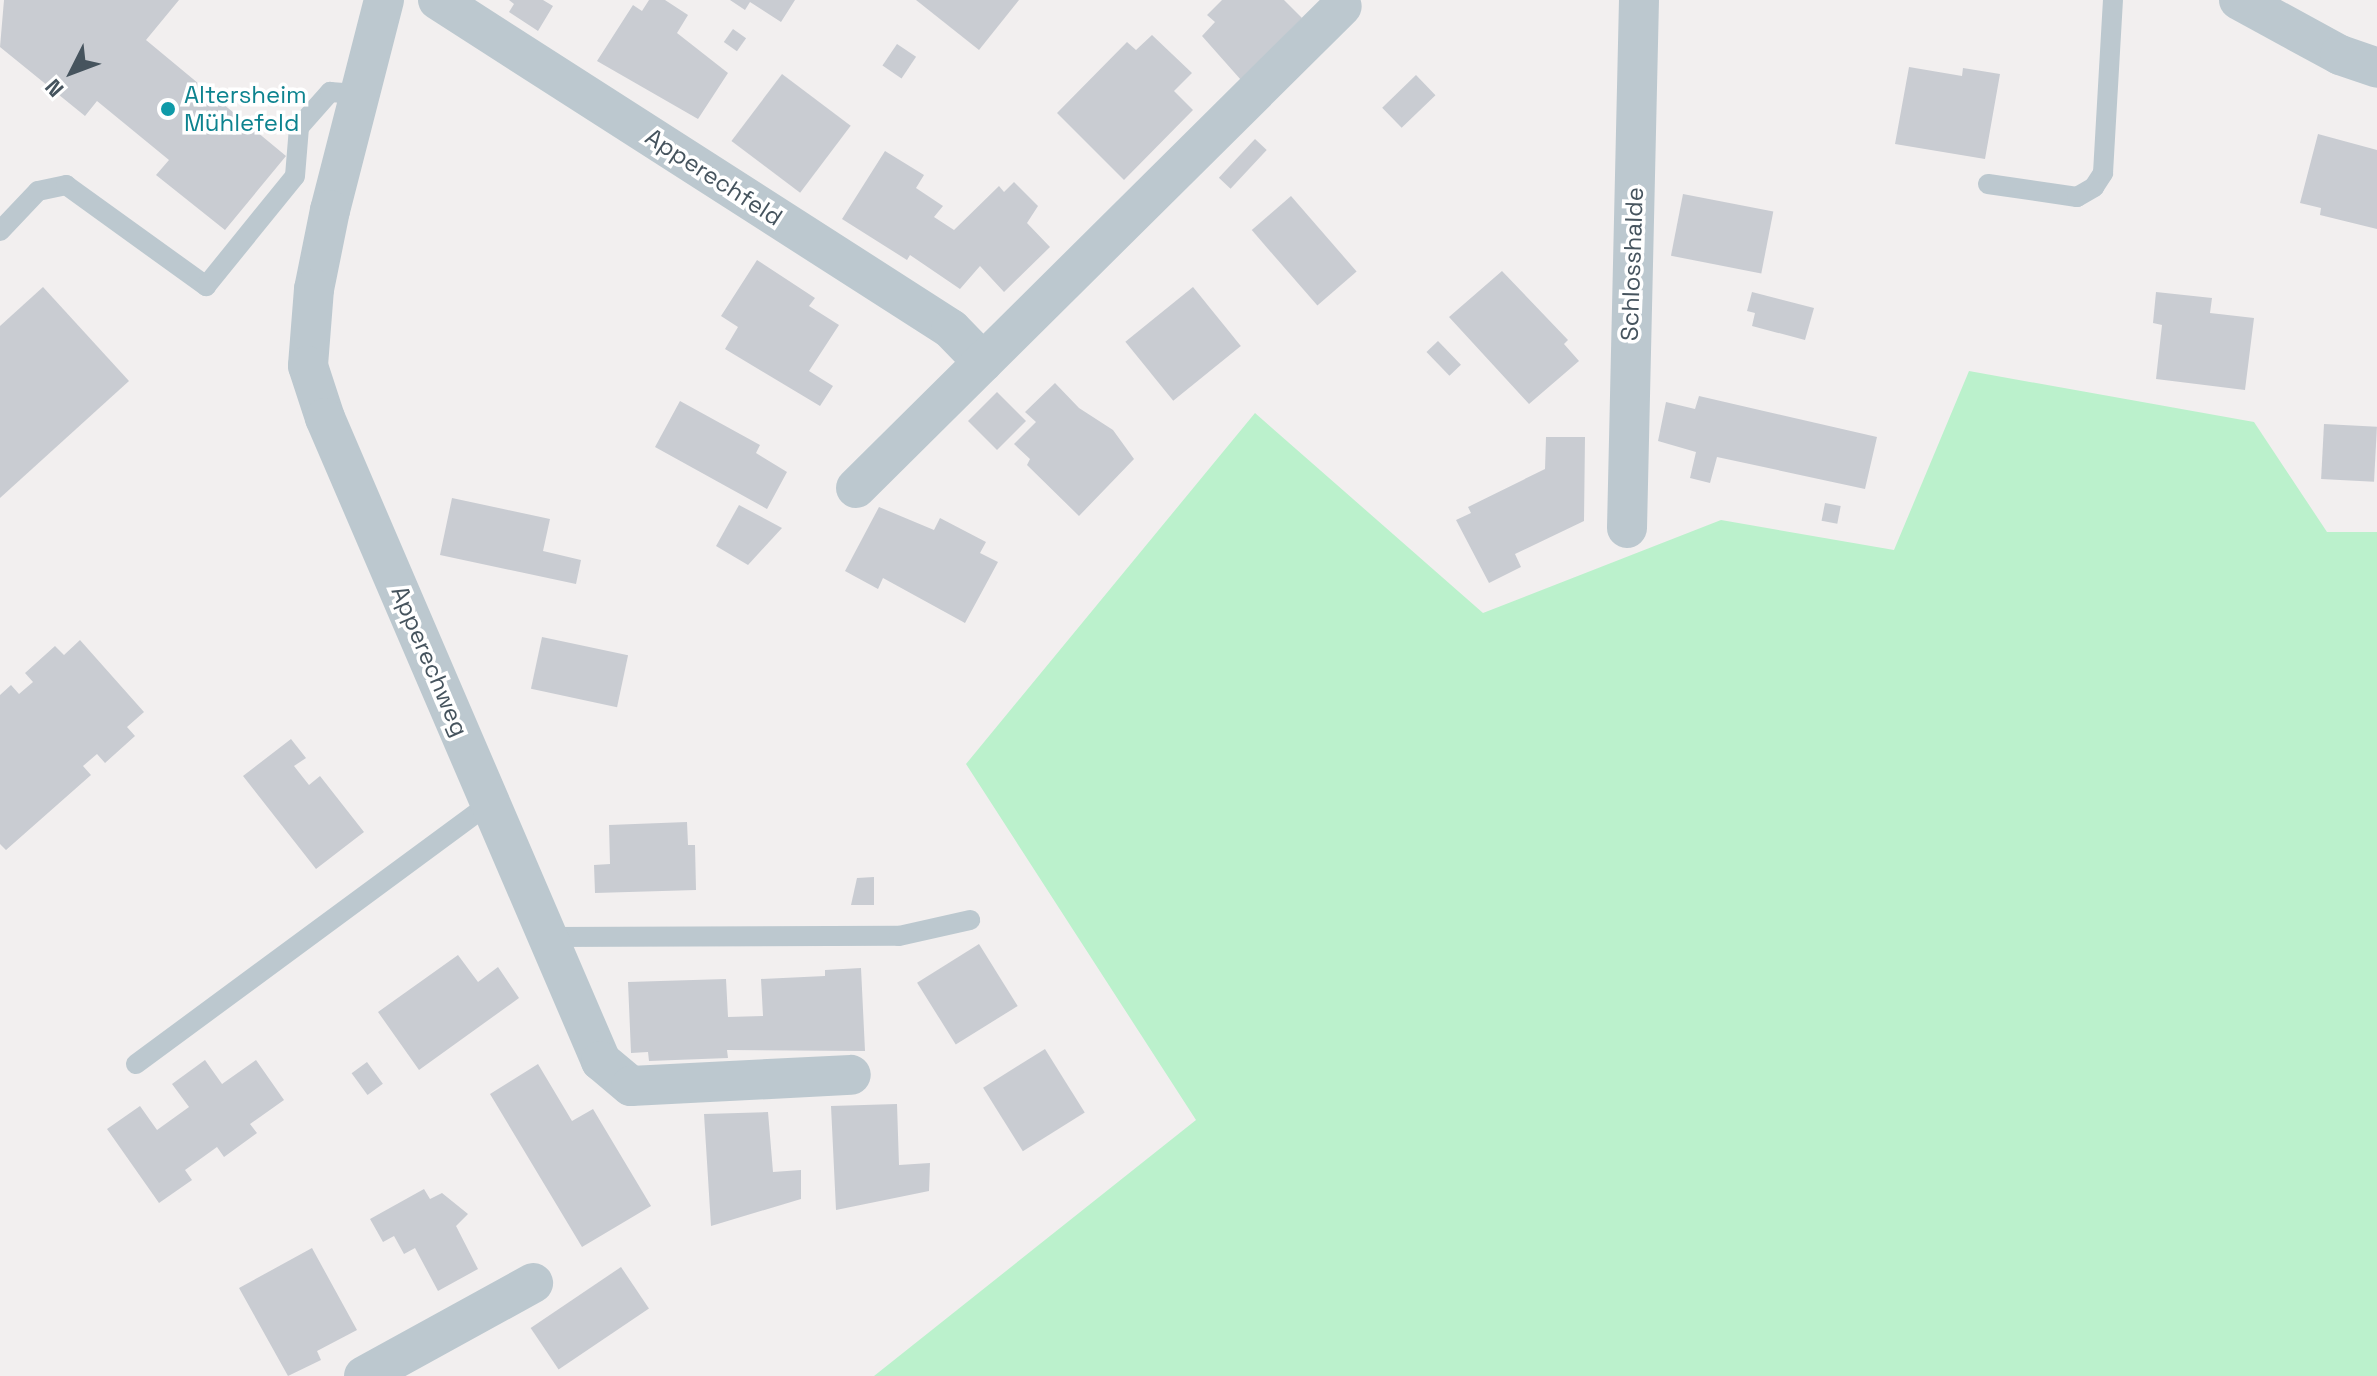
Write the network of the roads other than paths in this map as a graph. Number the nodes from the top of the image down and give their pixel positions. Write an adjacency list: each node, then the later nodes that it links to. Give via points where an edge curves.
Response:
1 (384, 0): 8 (street, Apperechweg)
2 (438, 0): 11 (street, Apperechfeld, via 951,329)
3 (1639, 0): 13 (street, Schlosshalde)
4 (2113, 0): 9 (lane, via 2103,173 2094,187 2077,197)
5 (2239, 0): 7 (street, via 2340,55)
6 (1342, 6): 11 (street)
7 (2377, 68)
8 (361, 94): 10 (lane, via 330,92 299,127 295,176 206,286 66,185 38,191); 14 (street, Apperechweg, via 324,237 308,366 325,418)
9 (1988, 184)
10 (0, 231)
11 (983, 362): 12 (street)
12 (856, 488)
13 (1627, 528)
14 (492, 802): 16 (street, Apperechweg); 17 (lane)
15 (970, 920): 16 (lane, via 899,936)
16 (550, 937): 18 (street, Apperechweg, via 601,1061 631,1086)
17 (136, 1064)
18 (851, 1075)
19 (533, 1283): 20 (street)
20 (364, 1376)

